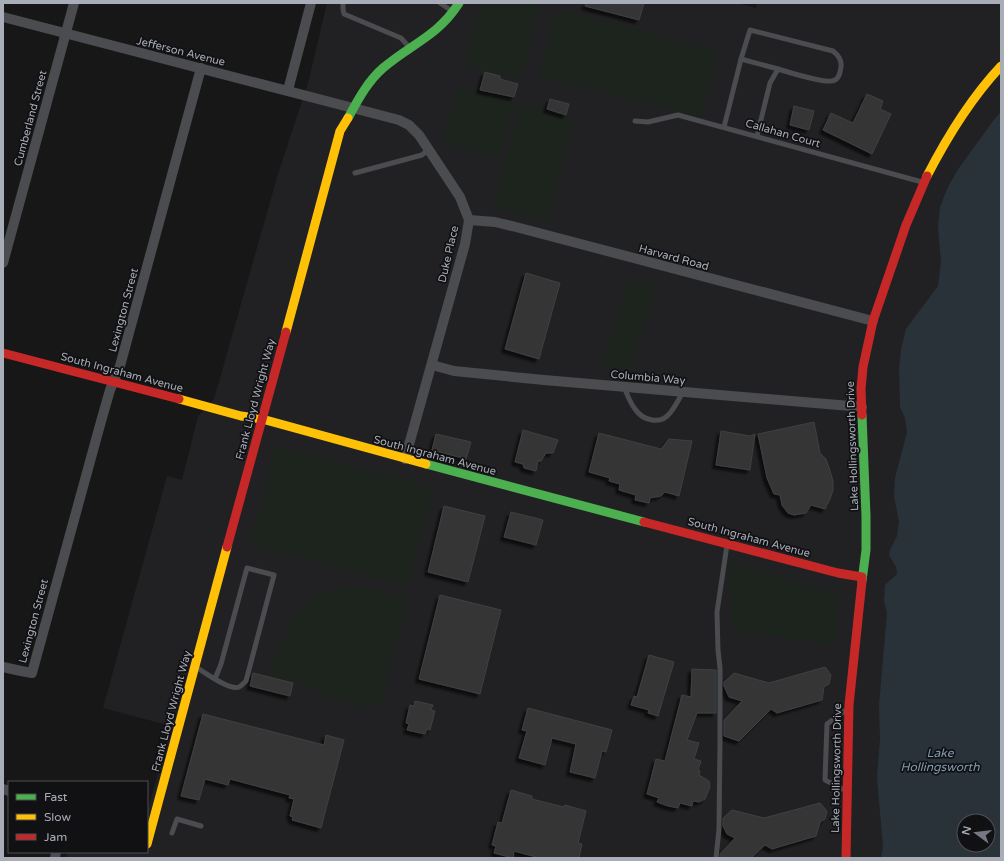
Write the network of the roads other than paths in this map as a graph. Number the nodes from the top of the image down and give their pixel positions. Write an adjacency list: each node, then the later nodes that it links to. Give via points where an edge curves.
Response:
1 (74, 3): 8 (street, Cumberland Street)
2 (311, 3): 14 (street)
3 (343, 3): 9 (lane, via 344,14 388,31 401,38)
4 (440, 3): 6 (lane)
5 (459, 3): 6 (street, Frank Lloyd Wright Way)
6 (454, 12): 9 (street, Frank Lloyd Wright Way, via 433,33)
7 (3, 17): 8 (street, Jefferson Avenue)
8 (65, 33): 12 (street, Jefferson Avenue); 23 (street, Cumberland Street)
9 (410, 49): 15 (street, Frank Lloyd Wright Way, via 383,68 367,84)
10 (741, 59): 13 (lane); 13 (lane, via 750,30 833,52 839,55 842,64 840,75 834,81 827,82); 17 (lane)
11 (1001, 66): 21 (street, Lake Hollingsworth Drive, via 963,115)
12 (201, 68): 14 (street, Jefferson Avenue); 27 (street, Lexington Street)
13 (778, 69): 18 (lane, via 770,83)
14 (288, 90): 15 (street, Jefferson Avenue)
15 (354, 108): 19 (street, Duke Place, via 404,122 419,135); 31 (street, Frank Lloyd Wright Way, via 340,131)
16 (635, 121): 17 (lane, Callahan Court, via 648,122 678,115)
17 (724, 127): 18 (lane, Callahan Court)
18 (758, 136): 21 (lane, Callahan Court)
19 (429, 149): 20 (lane, via 422,155); 22 (street, Duke Place, via 460,197)
20 (355, 172)
21 (924, 183): 24 (street, Lake Hollingsworth Drive, via 906,225)
22 (469, 220): 24 (street, Harvard Road, via 516,227); 26 (street, Duke Place, via 465,244)
23 (3, 263)
24 (873, 321): 30 (street, Lake Hollingsworth Drive, via 863,367)
25 (3, 353): 27 (street, South Ingraham Avenue)
26 (432, 365): 28 (street, Columbia Way, via 454,371); 32 (street, Duke Place)
27 (114, 382): 31 (street, South Ingraham Avenue, via 241,416); 35 (street, Lexington Street, via 32,673)
28 (624, 387): 29 (street, Columbia Way); 29 (lane, via 635,409 644,418 653,420 661,420 669,414)
29 (683, 392): 30 (street, Columbia Way)
30 (862, 406): 34 (street, Lake Hollingsworth Drive, via 866,550)
31 (262, 419): 32 (street, South Ingraham Avenue); 36 (street, Frank Lloyd Wright Way)
32 (406, 459): 33 (street, South Ingraham Avenue)
33 (727, 544): 34 (street, South Ingraham Avenue); 43 (lane, via 717,612 720,741 719,829)
34 (862, 577): 38 (street, Lake Hollingsworth Drive)
35 (3, 666)
36 (195, 666): 37 (lane); 41 (street, Frank Lloyd Wright Way)
37 (215, 679): 37 (lane, via 232,688 246,681 274,575 247,568)
38 (849, 708): 39 (street, Lake Hollingsworth Drive); 39 (lane, via 827,724 825,780)
39 (847, 792): 44 (street, Lake Hollingsworth Drive)
40 (201, 826): 42 (lane, via 177,819)
41 (149, 828)
42 (172, 833)
43 (716, 858)
44 (846, 858)

